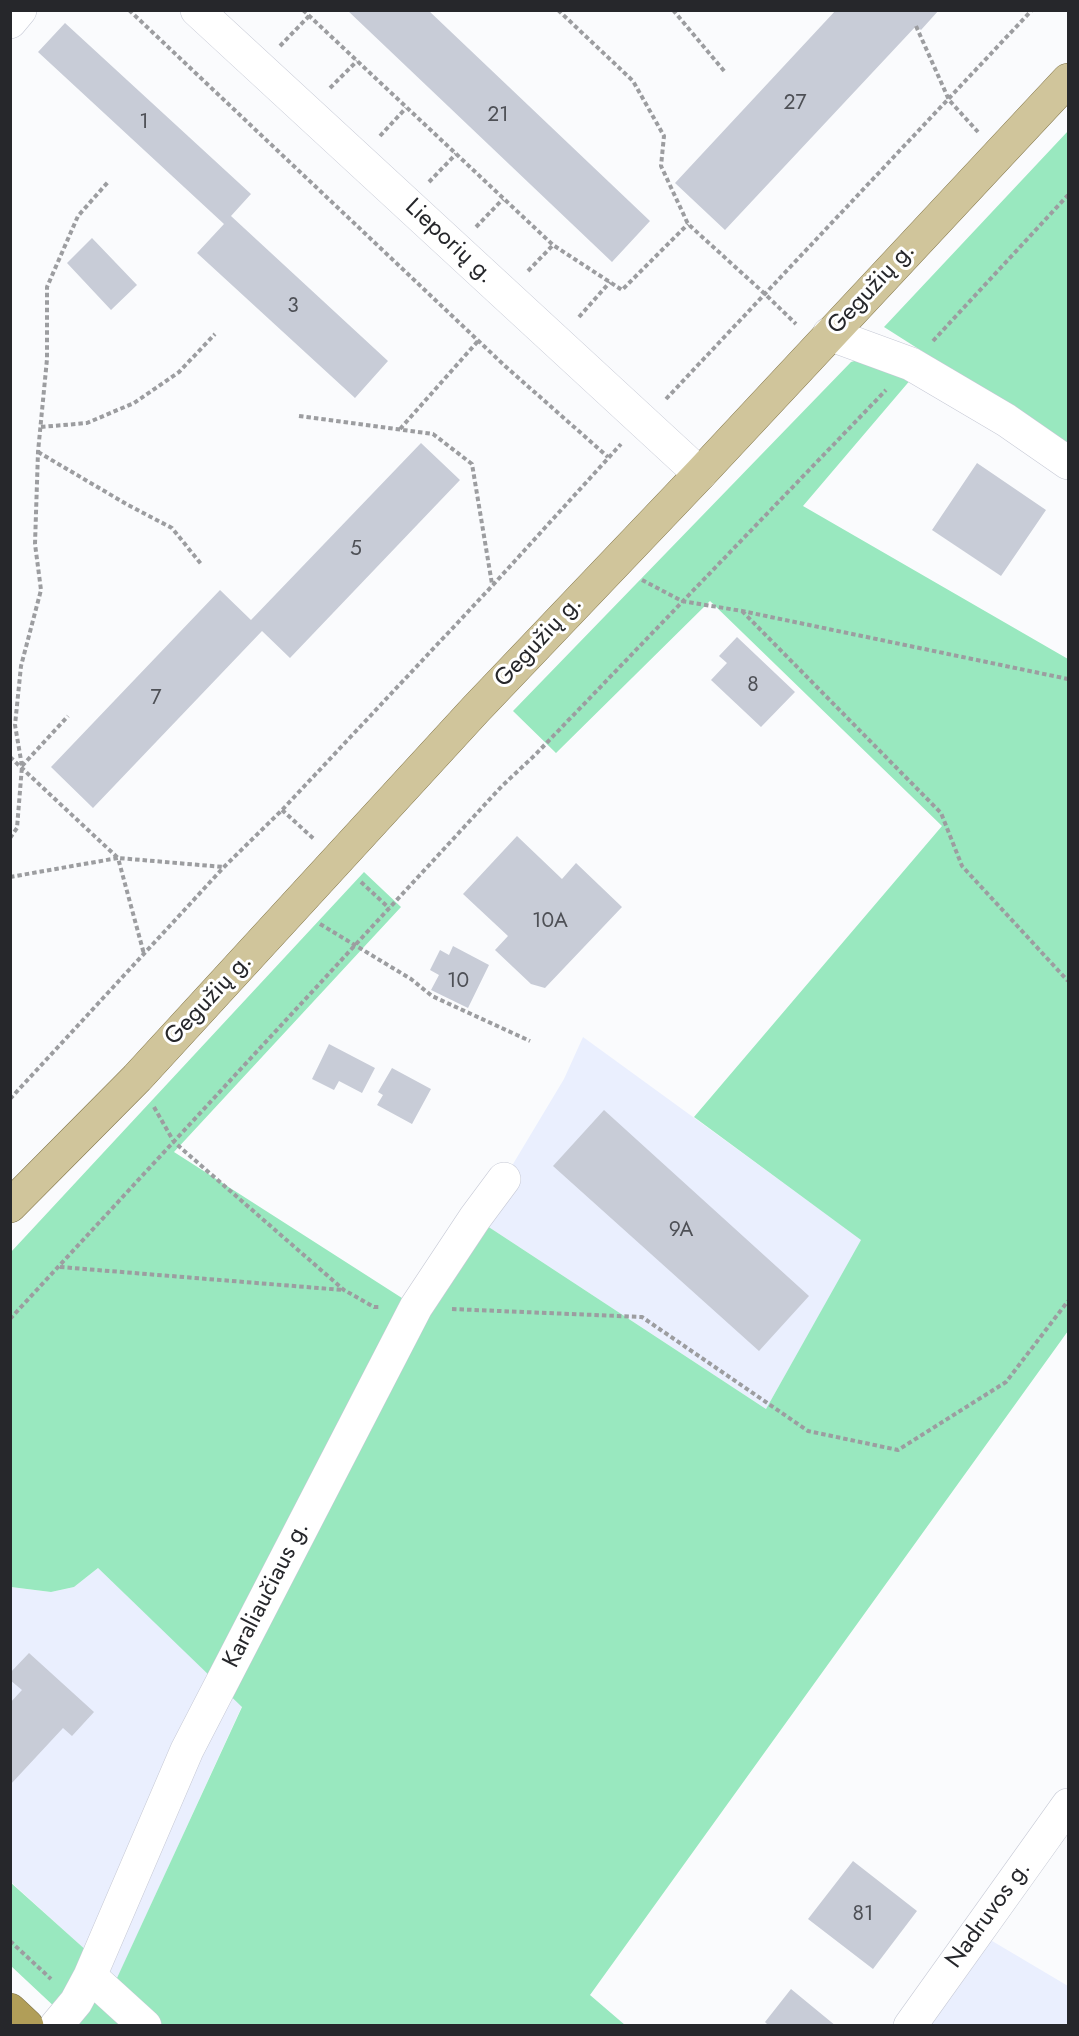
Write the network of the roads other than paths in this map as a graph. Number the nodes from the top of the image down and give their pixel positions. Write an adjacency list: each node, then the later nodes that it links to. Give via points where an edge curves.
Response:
1 (20, 10): 3 (street)
2 (197, 10): 7 (street, Lieporių g.)
3 (10, 22)
4 (1068, 80): 5 (main road, Gegužių g.)
5 (823, 340): 6 (street, via 911,364 1006,420); 7 (main road, Gegužių g.)
6 (1068, 463)
7 (700, 474): 9 (main road, Gegužių g., via 612,564 137,1078)
8 (504, 1179): 11 (street, Karaliaučiaus g., via 416,1307 187,1750)
9 (10, 1206)
10 (1068, 1805): 16 (street, Nadruvos g.)
11 (90, 1976): 14 (street, Karaliaučiaus g., via 76,2002); 15 (street)
12 (10, 2010): 13 (highway)
13 (27, 2025)
14 (56, 2025)
15 (145, 2025)
16 (910, 2025)

